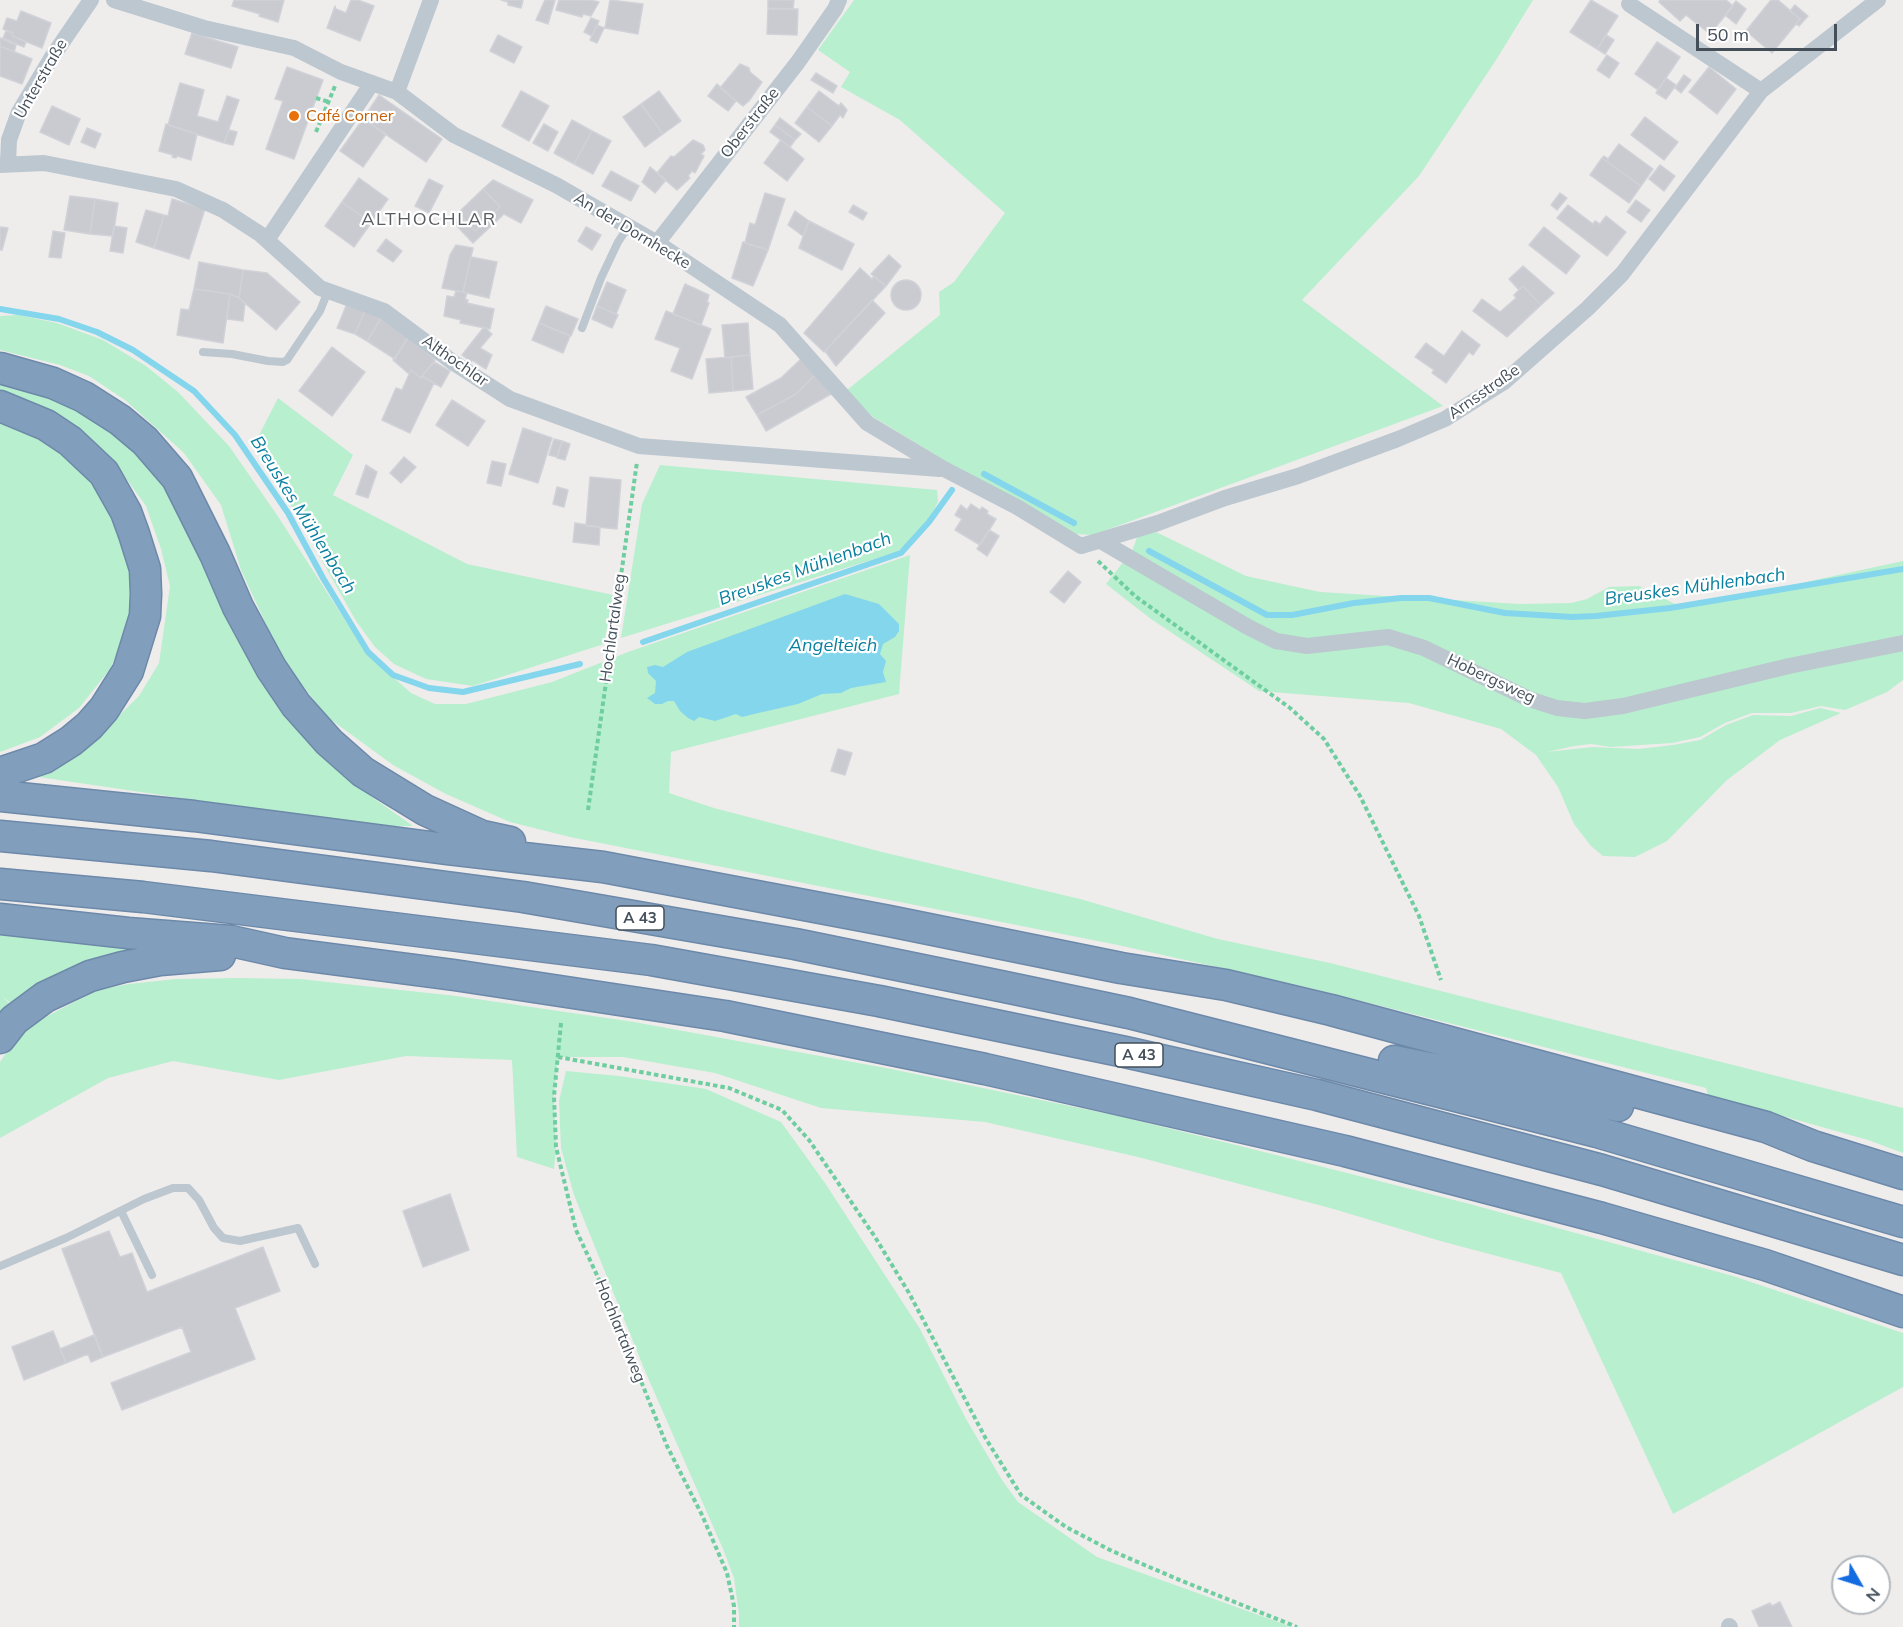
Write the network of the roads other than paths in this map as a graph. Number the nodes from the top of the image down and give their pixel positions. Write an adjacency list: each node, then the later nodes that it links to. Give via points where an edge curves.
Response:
1 (91, 0): 10 (street, Unterstraße, via 20,112)
2 (114, 0): 7 (street, An der Dornhecke, via 204,28 294,48)
3 (431, 0): 9 (street)
4 (839, 0): 13 (street, Oberstraße, via 798,62)
5 (1878, 0): 8 (street, Arnsstraße)
6 (1629, 4): 8 (street)
7 (372, 83): 9 (street, An der Dornhecke); 12 (street)
8 (1761, 91): 20 (street, Arnsstraße, via 1622,274 1504,382 1445,419 1398,439)
9 (397, 92): 11 (street, An der Dornhecke, via 454,135 556,185)
10 (4, 164): 12 (street, Althochlar, via 44,163 176,189 223,210)
11 (628, 227): 13 (street, An der Dornhecke); 15 (lane)
12 (267, 240): 14 (street, Althochlar)
13 (657, 243): 19 (street, An der Dornhecke, via 780,325 867,423)
14 (328, 291): 16 (lane, via 320,311 283,362); 19 (street, Althochlar, via 384,311 510,399 639,446)
15 (582, 328)
16 (203, 352)
17 (0, 368): 25 (highway, via 53,383 84,397 146,441 182,486 271,668 313,725 363,772 425,810 482,836)
18 (0, 406): 22 (highway, via 46,425 104,472 126,512 145,569 146,594 145,616 128,671 104,709 71,741 44,758)
19 (944, 469): 20 (street, An der Dornhecke, via 1082,546)
20 (1101, 541): 21 (street, Hobergsweg, via 1276,641 1307,646 1388,637 1424,648 1529,699 1567,709 1623,706)
21 (1903, 643)
22 (0, 773)
23 (0, 796): 25 (highway)
24 (0, 836): 30 (highway, A 43, via 211,856 524,897 795,944 1129,1013)
25 (603, 867): 31 (highway, via 1121,969 1226,985 1766,1127)
26 (0, 884): 35 (highway, A 43, via 143,897 651,960 879,1001 1317,1095 1602,1170)
27 (0, 919): 28 (highway, via 231,941)
28 (285, 953): 29 (highway, via 192,956 90,976 45,997 14,1020); 39 (highway, via 725,1016 996,1072 1345,1150 1765,1264)
29 (0, 1038)
30 (1272, 1049): 31 (highway, via 1346,1050); 34 (highway, A 43, via 1598,1132)
31 (1813, 1146): 32 (highway)
32 (1903, 1174)
33 (121, 1210): 36 (lane, via 173,1188 188,1188 224,1238 240,1241 298,1228); 37 (lane); 38 (lane)
34 (1903, 1222)
35 (1903, 1260)
36 (315, 1264)
37 (0, 1266)
38 (152, 1275)
39 (1903, 1312)

